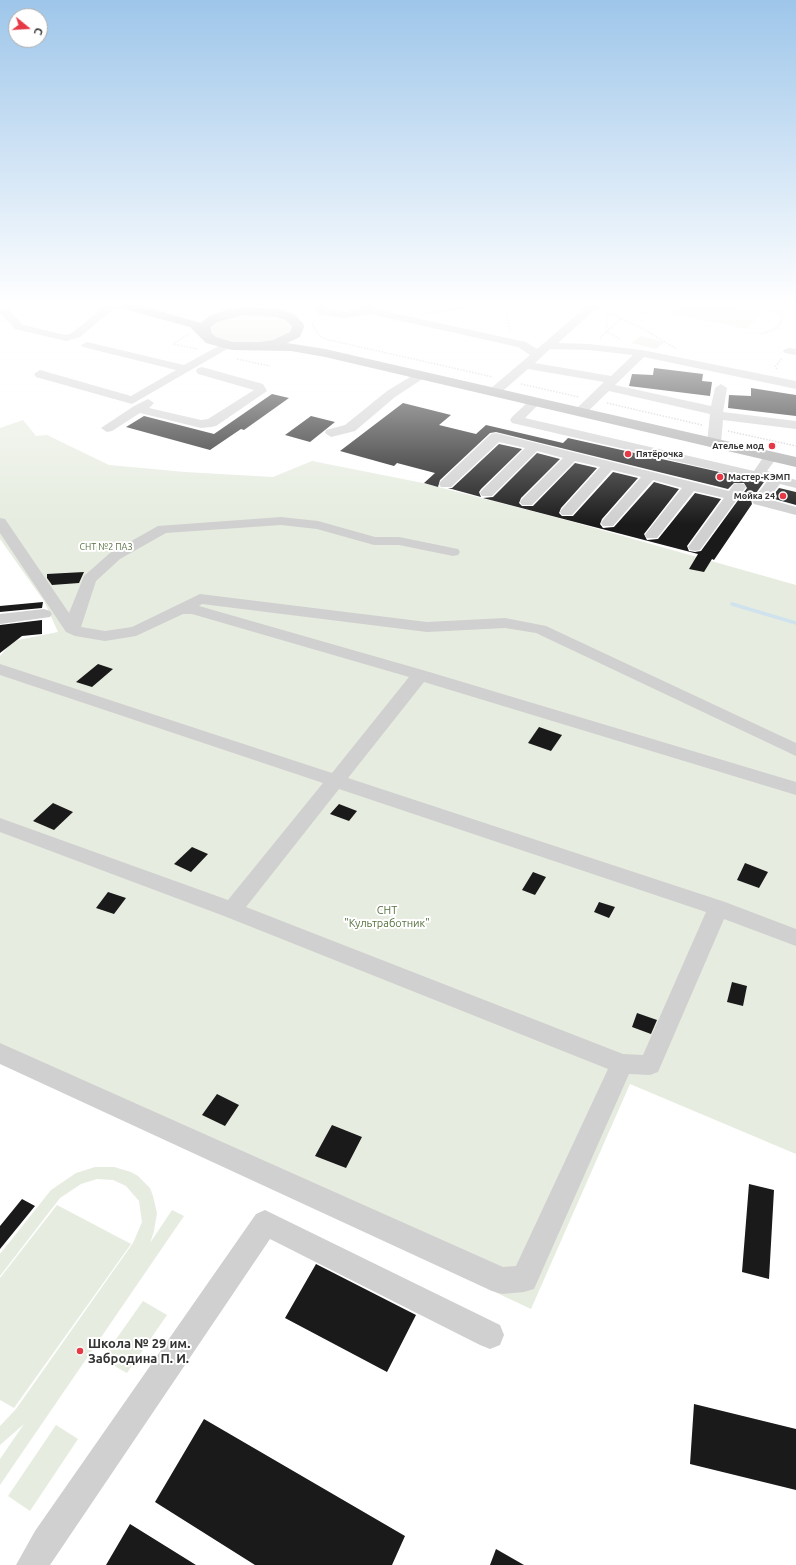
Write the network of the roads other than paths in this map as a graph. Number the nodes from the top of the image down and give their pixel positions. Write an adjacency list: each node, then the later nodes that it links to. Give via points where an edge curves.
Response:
1 (54, 378): 2 (street, via 132,400)
2 (172, 378)
3 (190, 378): 16 (street)
4 (227, 378): 16 (street, via 259,387 261,390 211,423 201,424)
5 (415, 378): 21 (street, via 391,394 350,428)
6 (433, 378): 14 (main road)
7 (511, 378): 14 (street)
8 (581, 378): 11 (street)
9 (615, 378): 11 (street)
10 (763, 378): 12 (street)
11 (609, 384): 17 (street); 18 (street)
12 (792, 384)
13 (721, 388): 18 (street)
14 (494, 392): 15 (main road)
15 (535, 402): 17 (main road); 28 (street, via 516,420)
16 (138, 409): 20 (street)
17 (580, 412): 22 (main road)
18 (716, 413): 19 (street); 22 (street)
19 (796, 425)
20 (107, 428)
21 (331, 433)
22 (714, 443): 25 (main road)
23 (534, 446): 24 (street); 31 (street, via 496,437); 34 (street)
24 (572, 456): 27 (street); 36 (street)
25 (771, 456): 26 (main road); 28 (street)
26 (796, 462)
27 (609, 465): 29 (street); 38 (street)
28 (754, 474): 30 (street); 35 (street)
29 (650, 475): 33 (street); 40 (street)
30 (776, 479): 32 (street); 37 (street, via 759,501)
31 (446, 484)
32 (796, 484)
33 (691, 485): 35 (street); 41 (street)
34 (487, 493)
35 (732, 496): 42 (street)
36 (527, 502)
37 (796, 511)
38 (567, 512)
39 (0, 522): 47 (street)
40 (608, 523)
41 (652, 535)
42 (695, 547)
43 (453, 552): 47 (street, via 399,541 374,541 318,525 281,521 163,529 115,556 89,579)
44 (180, 609): 47 (street, via 136,631 105,636 81,633); 49 (street, via 193,609); 50 (street, via 200,599 427,627 505,623 540,629)
45 (44, 614): 46 (street)
46 (0, 619)
47 (72, 629)
48 (0, 669): 51 (street)
49 (420, 675): 51 (street); 52 (street)
50 (796, 750)
51 (336, 781): 54 (street); 55 (street)
52 (796, 789)
53 (0, 825): 55 (street)
54 (718, 908): 56 (street); 58 (street, via 650,1066)
55 (232, 910): 58 (street)
56 (796, 938)
57 (0, 1052): 58 (street, via 502,1281 524,1279)
58 (622, 1064)
59 (490, 1335): 60 (street, via 265,1223)
60 (32, 1565)

